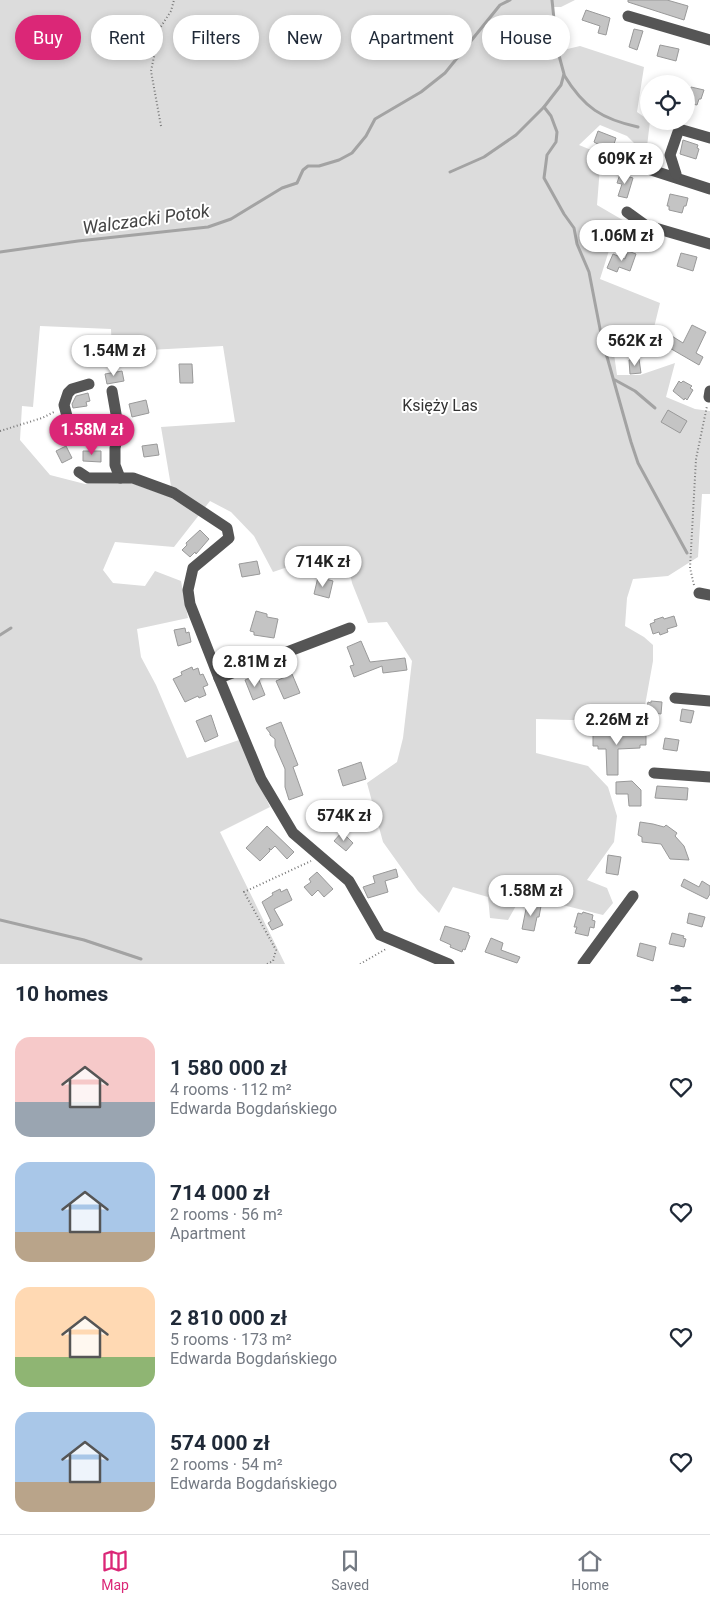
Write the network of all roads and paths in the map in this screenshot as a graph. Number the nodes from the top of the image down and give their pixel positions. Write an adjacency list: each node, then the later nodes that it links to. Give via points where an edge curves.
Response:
1 (174, 0): 4 (path, via 160,28 151,71)
2 (628, 16): 3 (street)
3 (710, 40)
4 (161, 126)
5 (710, 138): 7 (street, via 679,129 670,155)
6 (610, 154): 8 (street)
7 (676, 174)
8 (710, 189)
9 (627, 212): 10 (street, via 645,225)
10 (710, 244)
11 (89, 384): 14 (street, via 68,393)
12 (112, 391): 16 (street, via 119,431)
13 (709, 394): 19 (path, via 696,458 690,568 694,584)
14 (64, 410): 15 (path); 16 (street, via 75,426 91,428)
15 (0, 431)
16 (117, 439): 18 (street, via 115,465)
17 (79, 472): 18 (street, via 88,478)
18 (120, 478): 21 (street, via 133,478 174,493 227,528 229,538 193,568 188,590 190,604)
19 (704, 594)
20 (350, 628): 21 (street)
21 (218, 678): 26 (street, via 261,779 293,833)
22 (675, 698): 23 (street)
23 (710, 701)
24 (654, 773): 25 (street)
25 (710, 777)
26 (320, 857): 28 (street, via 349,881 380,935); 29 (path, via 244,892 276,950 273,961)
27 (633, 896): 32 (street)
28 (397, 942): 30 (path); 31 (street)
29 (266, 964)
30 (360, 964)
31 (449, 964)
32 (583, 964)

